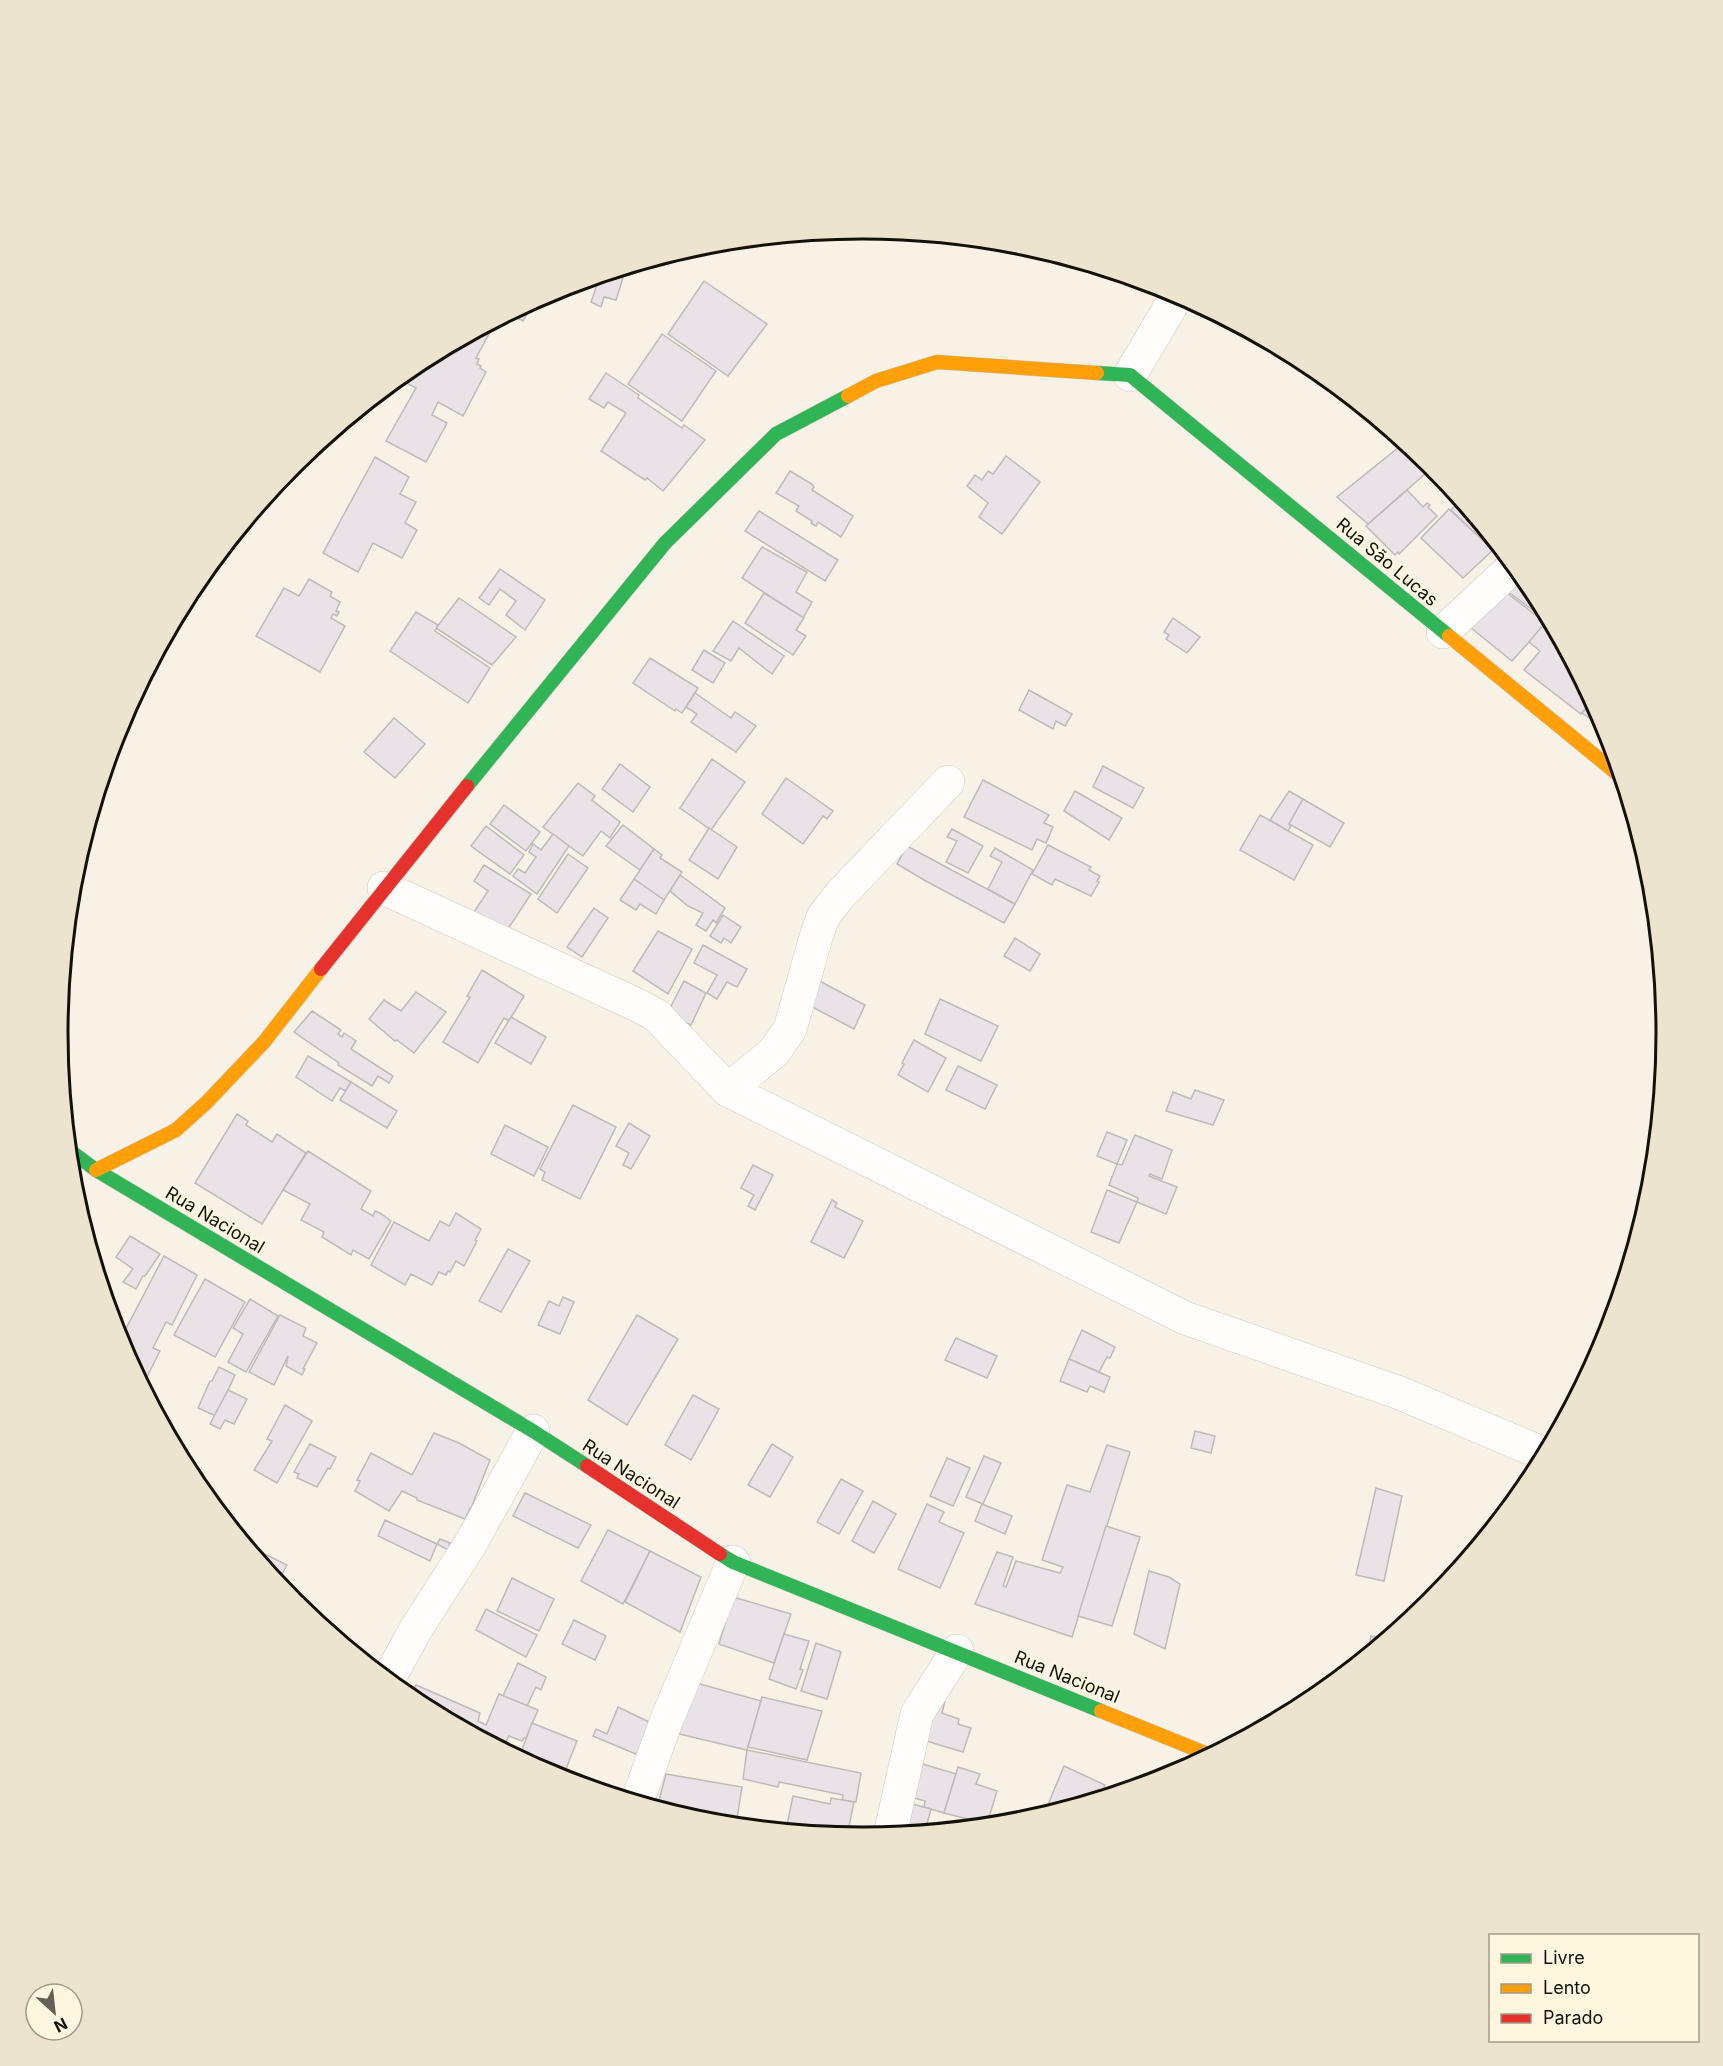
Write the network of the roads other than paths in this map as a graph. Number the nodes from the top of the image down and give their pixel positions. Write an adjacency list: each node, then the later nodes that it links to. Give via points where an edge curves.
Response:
1 (1173, 303): 2 (street)
2 (1130, 375): 4 (street, Rua São Lucas); 7 (street, via 937,362 876,381 776,434 665,543)
3 (1507, 572): 4 (street)
4 (1443, 632): 5 (street, Rua São Lucas)
5 (1609, 767)
6 (948, 782): 8 (street, via 823,917 790,1029 774,1052)
7 (384, 888): 8 (street, via 656,1015); 10 (street, via 264,1042 207,1102 176,1130)
8 (728, 1090): 12 (street, via 1185,1318 1400,1393)
9 (77, 1156): 10 (street, Rua Nacional)
10 (96, 1170): 11 (street, Rua Nacional)
11 (533, 1431): 13 (street, Rua Nacional); 15 (street, via 471,1543)
12 (1536, 1451)
13 (733, 1562): 14 (street, Rua Nacional); 17 (street)
14 (957, 1651): 16 (street, Rua Nacional); 18 (street, via 917,1714)
15 (391, 1672)
16 (1200, 1751)
17 (640, 1795)
18 (892, 1826)

